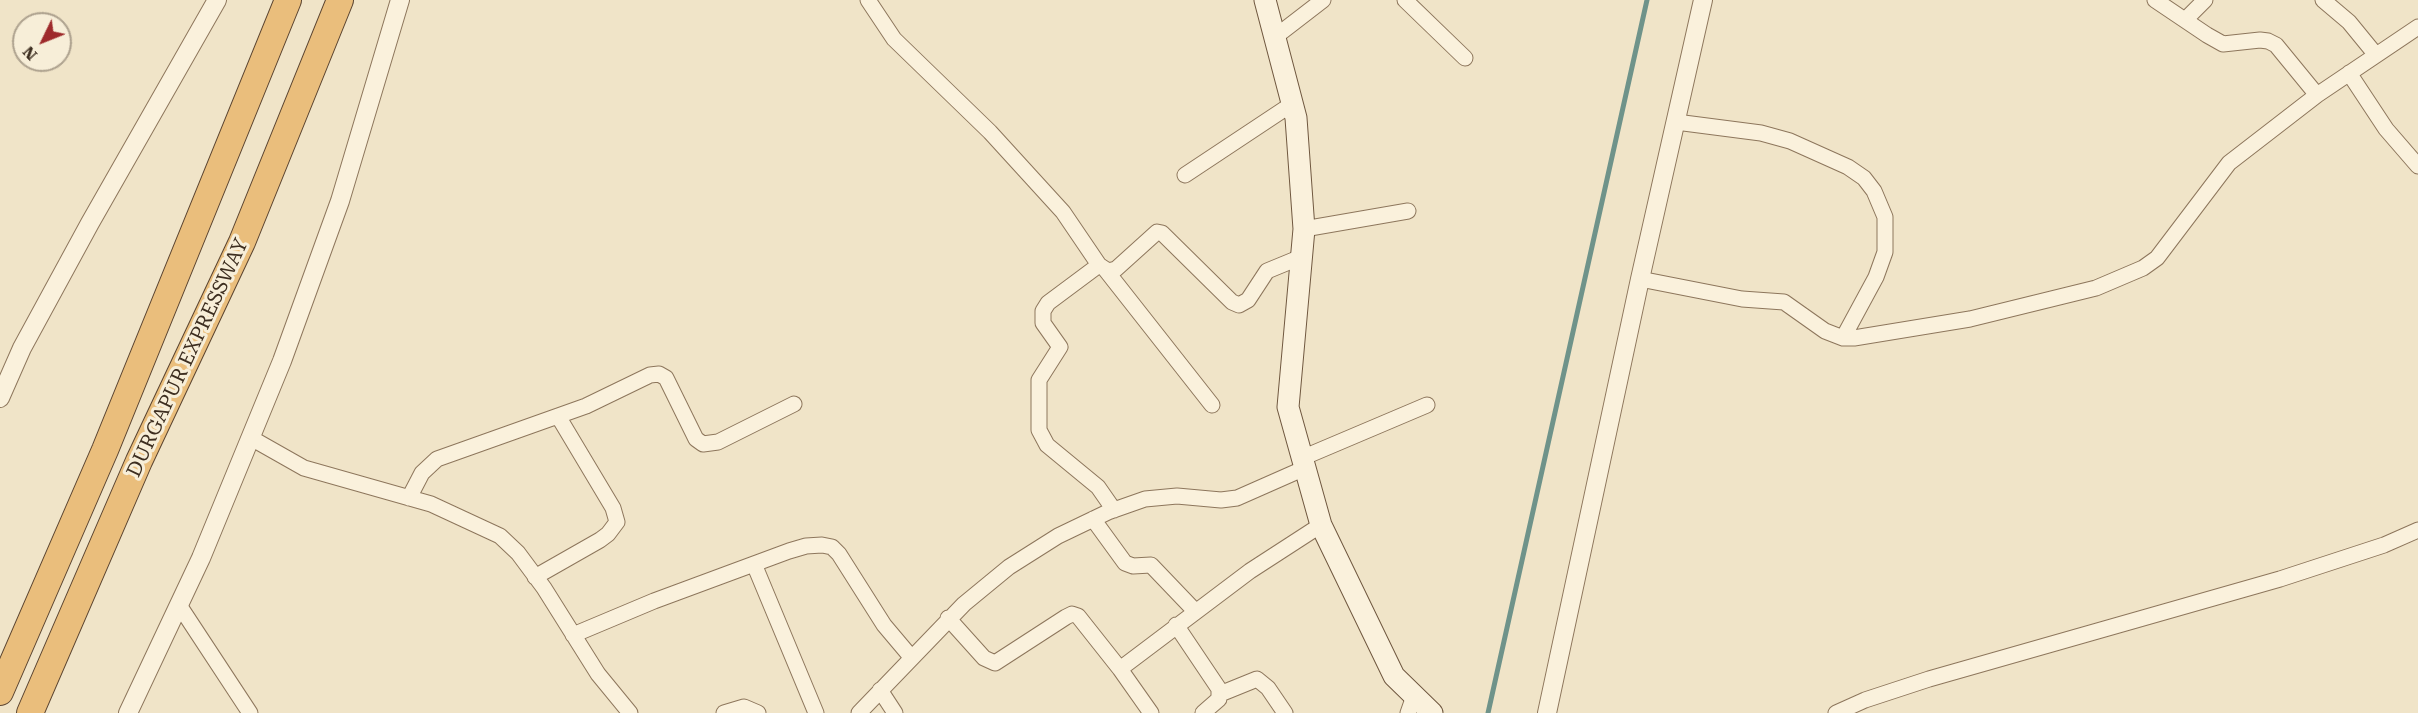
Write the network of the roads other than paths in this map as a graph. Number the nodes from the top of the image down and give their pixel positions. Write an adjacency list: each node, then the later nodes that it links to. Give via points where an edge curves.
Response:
1 (217, 0): 30 (street, via 78,243)
2 (288, 0): 52 (highway, DURGAPUR EXPRESSWAY, via 105,450)
3 (340, 0): 56 (highway, DURGAPUR EXPRESSWAY, via 242,242 139,461)
4 (400, 0): 35 (street, via 340,201)
5 (868, 0): 27 (street, via 894,39 995,137 1063,212)
6 (1266, 0): 15 (main road)
7 (1323, 0): 15 (street)
8 (1405, 0): 17 (street)
9 (1703, 0): 21 (street)
10 (2155, 0): 13 (street)
11 (2205, 0): 13 (street)
12 (2323, 0): 16 (street, via 2349,22)
13 (2185, 20): 19 (street, via 2223,44 2268,40)
14 (2418, 27): 16 (street)
15 (1275, 37): 20 (main road)
16 (2376, 55): 18 (street)
17 (1465, 58)
18 (2349, 73): 19 (street); 22 (street, via 2386,129)
19 (2318, 95): 29 (street, via 2229,163 2164,251 2143,268 2096,288 2005,311 1933,327)
20 (1292, 104): 23 (street); 25 (main road)
21 (1676, 122): 28 (street); 29 (street, via 1761,133 1790,141 1864,178 1885,217 1885,252 1876,278)
22 (2418, 166)
23 (1185, 175)
24 (1408, 211): 25 (street)
25 (1304, 229): 26 (main road)
26 (1301, 257): 27 (street, via 1267,272 1248,300 1239,305 1162,233 1157,232 1116,269 1109,272); 36 (main road, via 1288,407)
27 (1102, 267): 32 (street); 38 (street, via 1042,311 1043,323 1060,347 1039,380 1040,430 1047,445 1098,487)
28 (1640, 279): 29 (street, via 1742,299 1784,302); 68 (street)
29 (1843, 338)
30 (0, 398)
31 (794, 404): 34 (street, via 718,442 703,444 696,439 669,383 659,374)
32 (1212, 405)
33 (1427, 405): 36 (street)
34 (558, 416): 37 (street, via 437,459 422,473); 43 (street, via 613,508 617,522 608,534)
35 (251, 438): 37 (street, via 304,468); 44 (street)
36 (1304, 463): 38 (street, via 1237,498 1166,496); 40 (main road)
37 (409, 498): 43 (street, via 500,536)
38 (1114, 510): 39 (street)
39 (1093, 519): 45 (street, via 1125,563 1151,565); 46 (street, via 1009,567)
40 (1321, 525): 45 (street); 54 (main road)
41 (2418, 530): 69 (street, via 2280,579 1929,679)
42 (754, 564): 48 (street); 49 (street, via 806,546 832,547 845,561 884,625); 61 (street)
43 (535, 577): 48 (street)
44 (179, 606): 57 (street); 58 (street)
45 (1195, 611): 47 (street)
46 (948, 618): 49 (street); 50 (street, via 984,658 995,663 1066,617 1078,616)
47 (1176, 626): 50 (street); 53 (street)
48 (573, 635): 55 (street)
49 (911, 657): 51 (street)
50 (1120, 669): 64 (street)
51 (880, 690): 62 (street); 63 (street)
52 (0, 692)
53 (1220, 694): 65 (street); 66 (street, via 1257,679)
54 (1411, 704): 67 (main road)
55 (628, 712)
56 (30, 713)
57 (128, 713)
58 (250, 713)
59 (724, 713): 60 (street, via 744,706)
60 (758, 713)
61 (816, 713)
62 (859, 713)
63 (895, 713)
64 (1151, 713)
65 (1203, 713)
66 (1285, 713)
67 (1432, 713)
68 (1547, 713)
69 (1836, 713)

